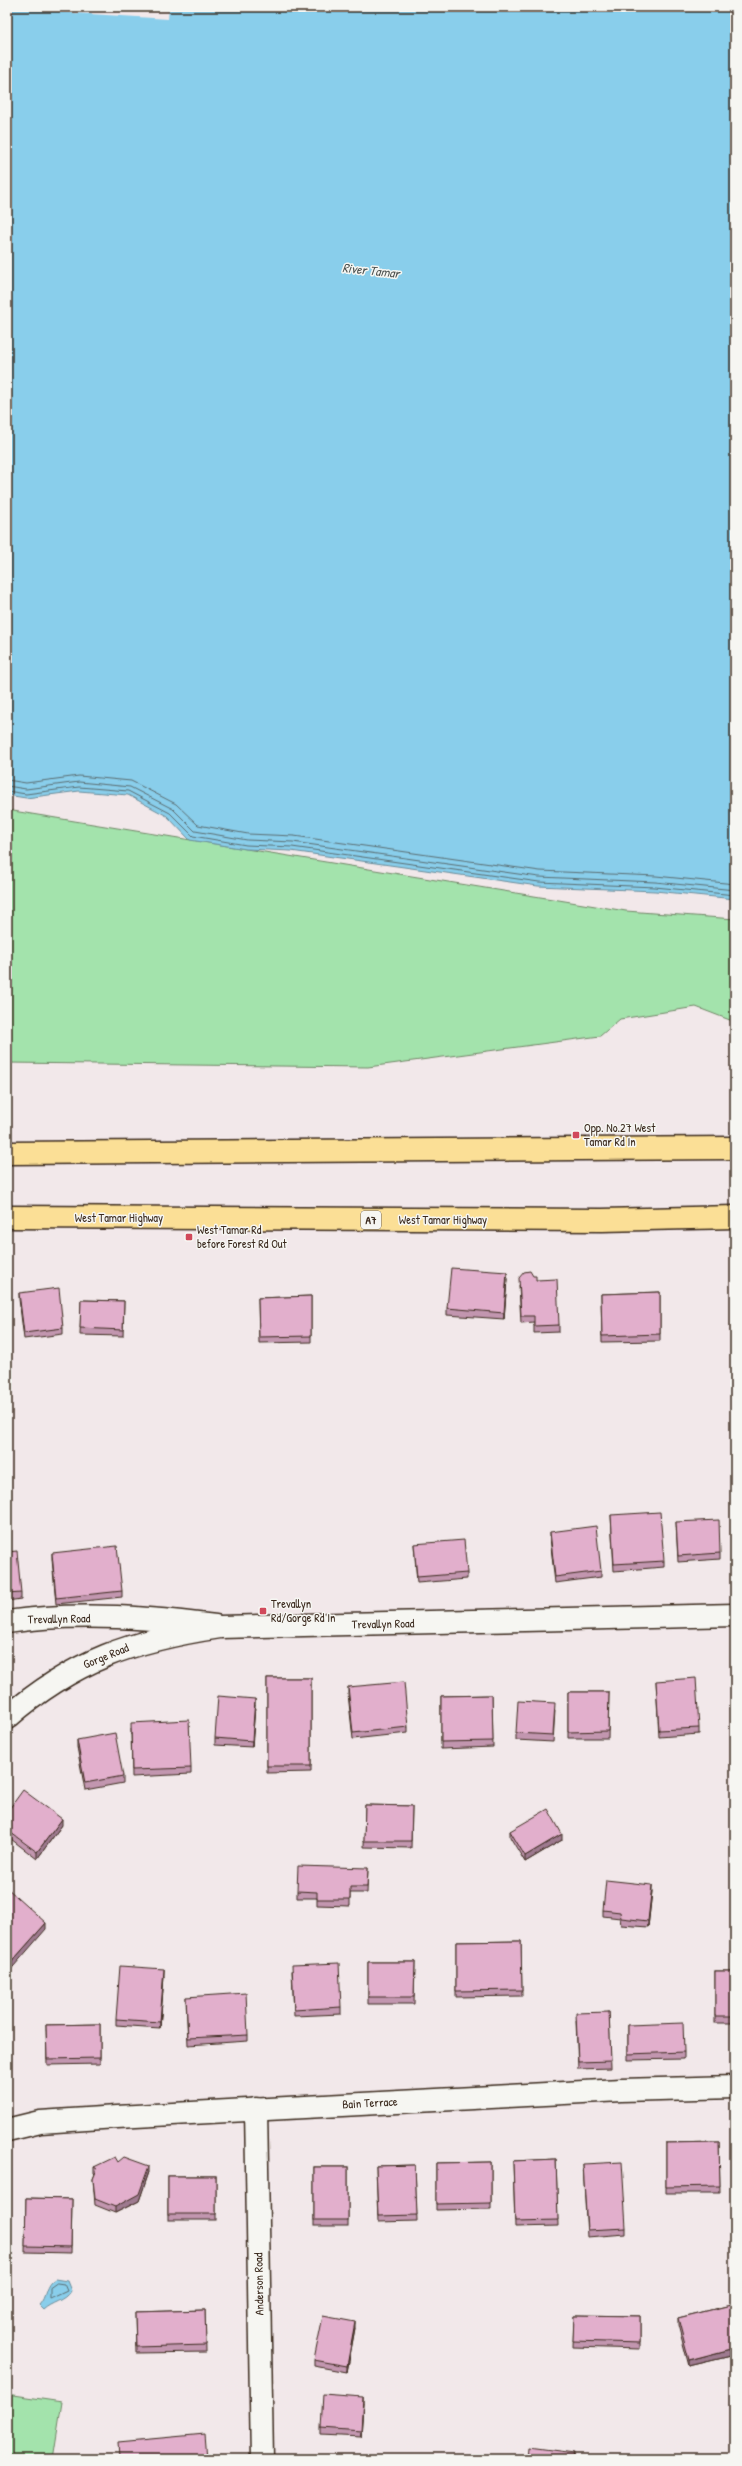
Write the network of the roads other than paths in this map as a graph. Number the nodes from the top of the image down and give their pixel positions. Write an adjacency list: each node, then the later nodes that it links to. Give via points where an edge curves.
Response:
1 (735, 1148): 2 (highway)
2 (7, 1153)
3 (7, 1217): 4 (highway, West Tamar Highway / A7, via 522,1220)
4 (735, 1217)
5 (735, 1615): 7 (street, Trevallyn Road)
6 (7, 1622): 7 (street, Trevallyn Road, via 39,1617 163,1619)
7 (220, 1627): 8 (street, Gorge Road, via 149,1640 87,1663 55,1681)
8 (7, 1718)
9 (735, 2087): 10 (street, Bain Terrace, via 621,2090)
10 (256, 2109): 11 (street, Bain Terrace, via 40,2122); 12 (street, Anderson Road)
11 (7, 2130)
12 (262, 2459)

